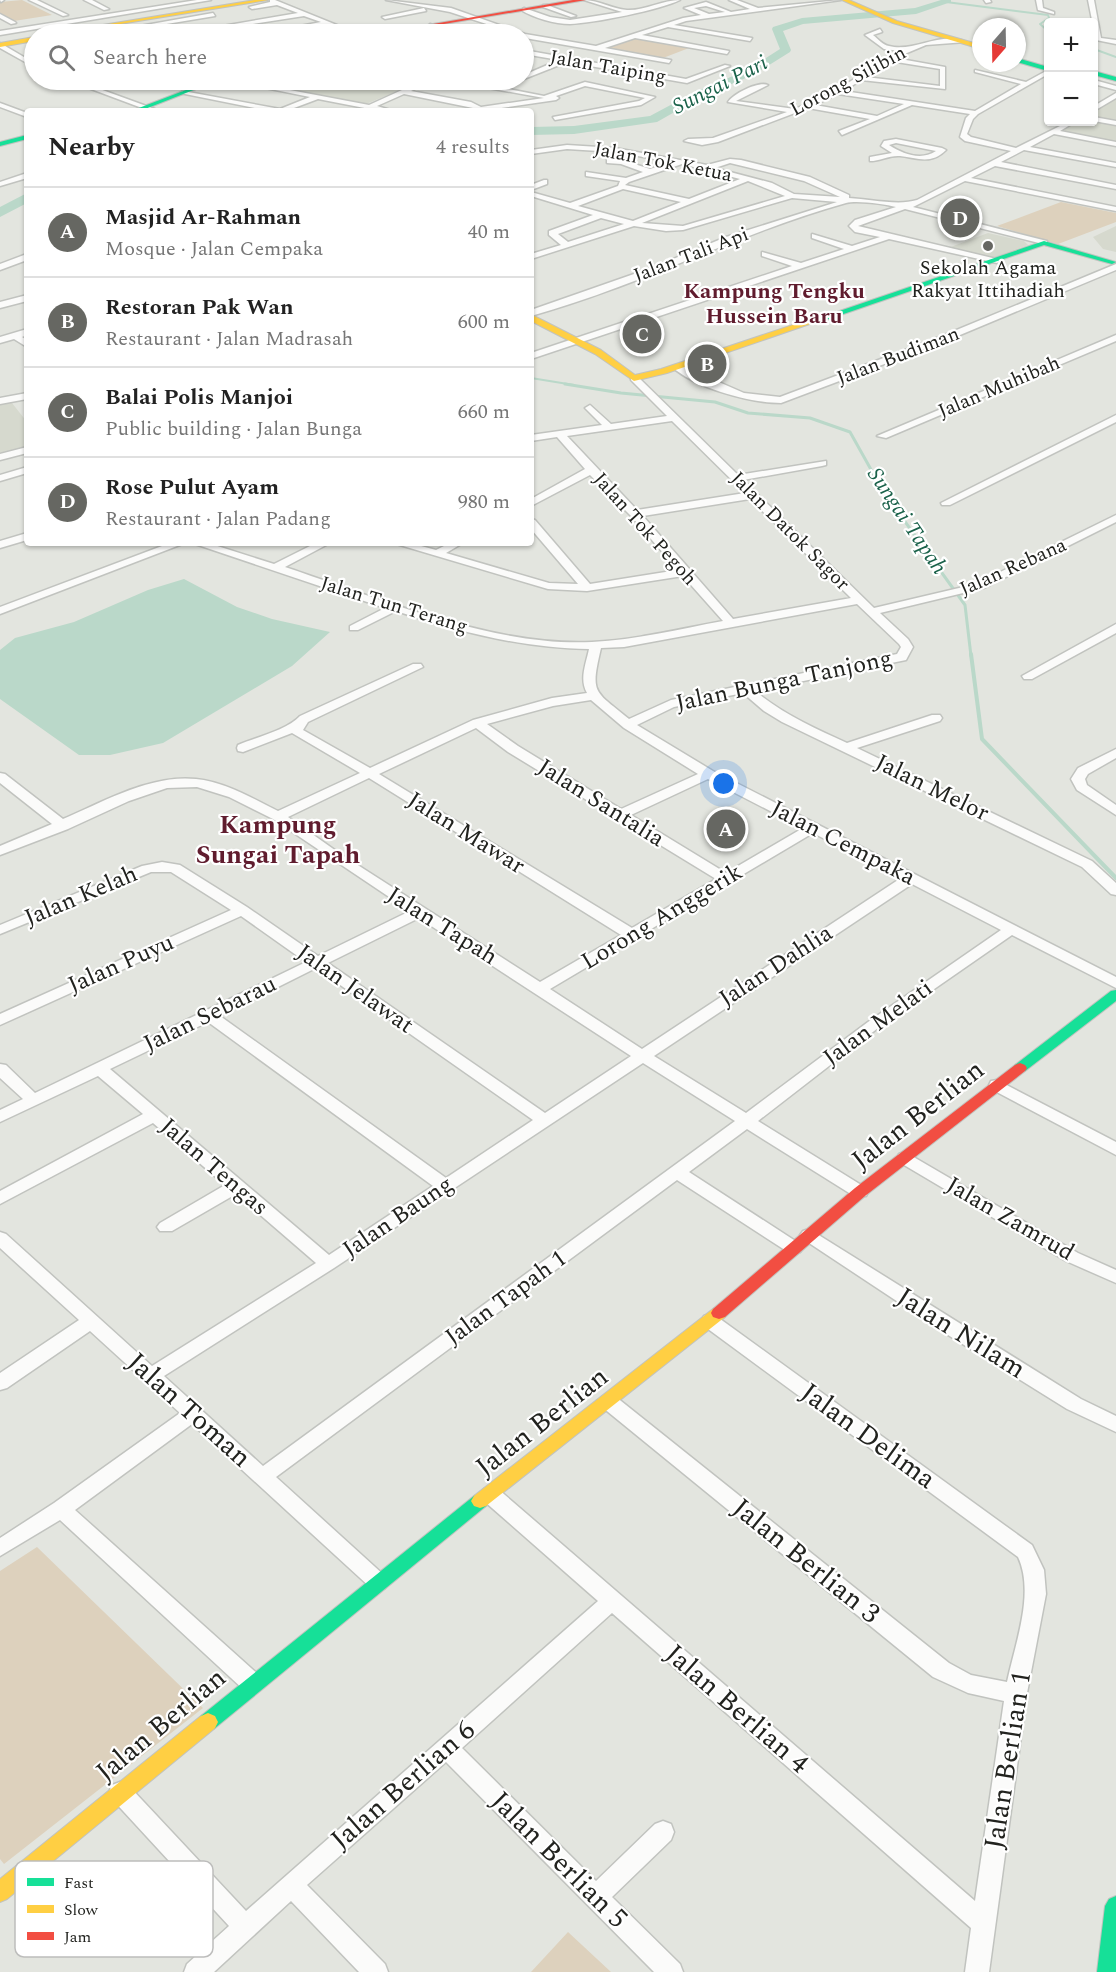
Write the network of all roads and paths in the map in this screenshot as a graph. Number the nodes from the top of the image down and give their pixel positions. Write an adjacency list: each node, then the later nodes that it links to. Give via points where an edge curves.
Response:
1 (32, 0): 29 (street)
2 (87, 0): 20 (street)
3 (161, 0): 20 (street)
4 (208, 0): 24 (street); 39 (street)
5 (389, 0): 16 (street)
6 (419, 0): 16 (street)
7 (585, 0): 17 (street); 25 (street)
8 (677, 0): 25 (street)
9 (732, 0): 22 (street)
10 (838, 0): 22 (street)
11 (845, 0): 23 (street)
12 (852, 0): 23 (street)
13 (1039, 0): 27 (street, via 1040,9)
14 (1091, 0): 60 (street, via 1098,38)
15 (273, 1): 18 (street); 24 (street); 28 (street); 40 (street)
16 (410, 3): 19 (street)
17 (550, 3): 21 (street); 35 (street)
18 (252, 7)
19 (433, 7): 32 (street); 33 (street)
20 (106, 9): 29 (street)
21 (524, 10): 33 (street); 35 (street, via 560,21)
22 (754, 10): 26 (street); 34 (street)
23 (871, 10): 36 (street)
24 (218, 11): 41 (street)
25 (629, 12): 35 (street)
26 (734, 13): 31 (street); 31 (street, via 706,4 687,8)
27 (1052, 13)
28 (304, 14): 42 (street); 43 (street)
29 (65, 15): 37 (street)
30 (0, 16): 37 (street)
31 (707, 16): 38 (street); 48 (street)
32 (385, 17)
33 (476, 18): 44 (street); 45 (street)
34 (764, 18)
35 (587, 20): 46 (street)
36 (896, 21): 56 (street); 59 (street)
37 (13, 23): 47 (street)
38 (727, 23)
39 (57, 24)
40 (139, 24)
41 (140, 24)
42 (242, 24)
43 (327, 24)
44 (442, 24)
45 (493, 24)
46 (605, 24)
47 (0, 25)
48 (665, 25): 51 (street); 57 (street)
49 (626, 28): 51 (street)
50 (24, 29): 53 (street)
51 (646, 31): 54 (street)
52 (879, 31): 65 (street, via 868,35 869,38 886,48)
53 (0, 33)
54 (634, 35): 63 (street); 64 (street)
55 (534, 37): 63 (street)
56 (938, 37): 59 (street); 65 (street, Lorong Silibin)
57 (750, 39)
58 (24, 40): 62 (street)
59 (961, 40): 61 (street)
60 (1116, 40)
61 (972, 43)
62 (0, 44): 69 (street)
63 (598, 48): 74 (street)
64 (702, 48): 66 (street); 67 (street)
65 (907, 49): 71 (street, Lorong Silibin)
66 (691, 52)
67 (728, 52)
68 (534, 54): 73 (street, Jalan Taiping)
69 (24, 57)
70 (680, 57): 74 (street)
71 (888, 59): 82 (street, Lorong Silibin); 82 (street, via 943,68 943,88)
72 (1026, 59): 75 (street)
73 (565, 60): 78 (street); 80 (street, Jalan Taiping)
74 (669, 61): 80 (street)
75 (1044, 64)
76 (726, 66): 80 (street, Jalan Taiping, via 690,81)
77 (1044, 69): 85 (street)
78 (534, 71)
79 (981, 72): 85 (street)
80 (640, 73)
81 (1098, 76): 83 (street)
82 (858, 78): 94 (street, Lorong Silibin)
83 (1116, 81)
84 (1098, 83): 87 (street)
85 (1028, 84): 112 (street)
86 (765, 85): 111 (street, via 730,102)
87 (1116, 88)
88 (98, 90): 104 (street)
89 (191, 90): 95 (street)
90 (281, 90): 96 (street)
91 (408, 90): 93 (street)
92 (507, 90): 98 (street)
93 (404, 92): 102 (street); 109 (street)
94 (837, 92): 99 (street); 101 (street, Lorong Silibin)
95 (183, 93): 105 (street); 106 (street)
96 (318, 97): 102 (street); 107 (street)
97 (1114, 97): 103 (street)
98 (549, 98): 110 (street); 115 (street, via 609,88 652,97 641,103)
99 (910, 104): 112 (street); 116 (street)
100 (0, 105): 113 (street)
101 (807, 106): 111 (street, Lorong Silibin); 116 (street)
102 (370, 107): 108 (street)
103 (1098, 107)
104 (149, 108)
105 (154, 108)
106 (265, 108)
107 (289, 108)
108 (375, 108)
109 (478, 108)
110 (486, 108)
111 (796, 111): 117 (street, Lorong Silibin)
112 (976, 113): 125 (street)
113 (24, 114)
114 (757, 117): 117 (street)
115 (555, 118)
116 (878, 118): 122 (street)
117 (774, 120): 126 (street, Lorong Silibin, via 705,143)
118 (1098, 120): 119 (street)
119 (1116, 123)
120 (1067, 126): 121 (street)
121 (1053, 132): 127 (street); 130 (street)
122 (842, 134)
123 (1113, 134): 127 (street)
124 (24, 139): 129 (street)
125 (957, 139): 130 (street); 131 (street)
126 (688, 141)
127 (1100, 141): 128 (street)
128 (1116, 144)
129 (0, 145)
130 (1021, 149): 137 (street); 138 (street)
131 (942, 150): 133 (street, via 927,158); 133 (street, via 901,142 886,145)
132 (534, 152): 136 (street, Jalan Tok Ketua, via 593,147)
133 (898, 154): 134 (street)
134 (873, 159)
135 (610, 160): 140 (street)
136 (681, 161): 139 (street, Jalan Tok Ketua); 140 (street)
137 (993, 163): 143 (street); 149 (street)
138 (1116, 165)
139 (707, 168): 144 (street, Jalan Tok Ketua); 153 (street, via 741,162 807,179)
140 (651, 172): 147 (street)
141 (589, 174): 147 (street)
142 (24, 177): 146 (street)
143 (963, 178): 157 (street); 158 (street)
144 (747, 179): 151 (street, Jalan Tok Ketua); 154 (street)
145 (544, 182): 148 (street)
146 (0, 184)
147 (624, 184): 154 (street); 156 (street)
148 (534, 187)
149 (1116, 187)
150 (534, 195): 152 (street)
151 (792, 196): 153 (street); 160 (street, via 683,228)
152 (546, 198): 155 (street); 156 (street)
153 (852, 199): 157 (street); 175 (street, Jalan Tali Api, via 729,239)
154 (692, 202): 160 (street)
155 (534, 203)
156 (572, 205): 159 (street)
157 (907, 207): 162 (street, via 853,226); 163 (street)
158 (1116, 209)
159 (602, 215): 160 (street); 164 (street, via 552,232)
160 (635, 223): 164 (street)
161 (815, 236): 165 (street)
162 (888, 237): 165 (street); 169 (street)
163 (1044, 243): 169 (street); 170 (street)
164 (566, 245): 167 (street)
165 (852, 249): 171 (street)
166 (765, 254): 171 (street)
167 (534, 256)
168 (24, 258): 172 (street)
169 (997, 260): 187 (street)
170 (1114, 264): 187 (street, Jalan Budiman, via 945,338 781,400 766,400 718,387)
171 (800, 266): 181 (street)
172 (0, 267)
173 (24, 299): 174 (street)
174 (0, 305)
175 (534, 312)
176 (534, 319): 181 (street)
177 (24, 333): 178 (street)
178 (15, 336): 180 (street); 182 (street)
179 (1116, 338): 197 (street, Jalan Muhibah)
180 (0, 340)
181 (579, 340): 183 (street); 184 (street)
182 (24, 342)
183 (559, 347): 184 (street); 185 (street)
184 (601, 353): 186 (street)
185 (534, 355)
186 (619, 365): 188 (street); 189 (street)
187 (677, 367): 188 (street)
188 (657, 373): 189 (street)
189 (639, 384): 193 (street, Jalan Datok Sagor)
190 (24, 397): 191 (street)
191 (0, 401)
192 (590, 408): 195 (street)
193 (674, 418): 195 (street); 205 (street, Jalan Datok Sagor)
194 (1116, 418): 208 (street)
195 (608, 426): 196 (street)
196 (559, 433): 198 (street); 202 (street, Jalan Tok Pegoh)
197 (882, 436)
198 (534, 437)
199 (24, 451): 200 (street)
200 (0, 457)
201 (822, 463): 205 (street)
202 (591, 470): 207 (street); 209 (street, Jalan Tok Pegoh)
203 (24, 471): 204 (street)
204 (0, 478)
205 (738, 478): 206 (street, Jalan Datok Sagor)
206 (754, 495): 209 (street); 223 (street, Jalan Datok Sagor)
207 (534, 501)
208 (946, 503)
209 (635, 514): 221 (street, Jalan Tok Pegoh)
210 (1116, 518): 226 (street, Jalan Rebana, via 963,592)
211 (534, 526): 222 (street)
212 (24, 537): 213 (street)
213 (0, 545)
214 (172, 546): 225 (street)
215 (206, 546): 220 (street, Jalan Tun Terang)
216 (319, 546): 220 (street)
217 (409, 546): 219 (street)
218 (452, 546): 219 (street)
219 (437, 554): 222 (street, via 548,586)
220 (275, 568): 224 (street, Jalan Tun Terang)
221 (684, 572): 222 (street); 227 (street, Jalan Tok Pegoh)
222 (587, 588)
223 (859, 600): 226 (street, Jalan Bunga Tanjong); 227 (street, Jalan Datok Sagor)
224 (396, 607): 228 (street); 230 (street, Jalan Tun Terang, via 512,641)
225 (0, 611)
226 (871, 612): 233 (street, Jalan Bunga Tanjong, via 904,642 907,647 902,657)
227 (731, 624): 230 (street, Jalan Datok Sagor)
228 (354, 628)
229 (1116, 628): 232 (street)
230 (596, 646): 234 (street, via 589,675)
231 (417, 667): 238 (street, via 304,719)
232 (1028, 676)
233 (745, 688): 237 (street, Jalan Bunga Tanjong, via 671,704); 239 (street, Jalan Melor, via 786,719)
234 (594, 696): 236 (street, via 552,702); 237 (street, Jalan Cempaka)
235 (936, 718): 239 (street)
236 (477, 723): 242 (street); 246 (street, Jalan Santalia)
237 (628, 725): 243 (street, Jalan Cempaka)
238 (297, 730): 240 (street, via 280,732); 242 (street, Jalan Mawar)
239 (848, 747): 254 (street, Jalan Melor, via 1087,864)
240 (243, 748)
241 (1116, 753): 245 (street, via 1083,771 1078,779 1082,788)
242 (371, 774): 247 (street); 259 (street, Jalan Mawar)
243 (708, 774): 246 (street); 249 (street, Jalan Cempaka)
244 (0, 777): 248 (street)
245 (1116, 810)
246 (620, 815): 253 (street, Jalan Santalia)
247 (278, 816): 248 (street, Jalan Tapah, via 217,788 182,782 148,789); 256 (street, Jalan Tapah)
248 (63, 826): 250 (street, Jalan Tapah)
249 (814, 827): 252 (street, Jalan Cempaka); 253 (street, Lorong Anggerik)
250 (0, 851)
251 (162, 866): 255 (street, Jalan Jelawat, via 176,868); 258 (street, Jalan Kelah, via 147,868)
252 (911, 878): 257 (street, Jalan Cempaka); 266 (street, Jalan Dahlia)
253 (726, 879): 259 (street, Lorong Anggerik)
254 (1116, 891)
255 (242, 910): 260 (street, Jalan Jelawat); 265 (street, Jalan Puyu)
256 (420, 912): 260 (street, Jalan Sebarau); 262 (street, Jalan Tapah)
257 (1011, 929): 261 (street, Jalan Cempaka); 274 (street, Jalan Melati, via 873,1024)
258 (0, 930)
259 (632, 935): 262 (street, Lorong Anggerik)
260 (316, 963): 264 (street, Jalan Sebarau); 273 (street, Jalan Jelawat)
261 (1116, 983)
262 (541, 988): 266 (street, Jalan Tapah)
263 (1116, 994): 269 (street, Jalan Berlian)
264 (207, 1014): 268 (street, Jalan Sebarau); 279 (street)
265 (0, 1020)
266 (641, 1055): 273 (street, Jalan Baung); 274 (street, Jalan Tapah)
267 (0, 1069): 270 (street)
268 (100, 1069): 270 (street, Jalan Sebarau); 271 (street, Jalan Tengas)
269 (997, 1085): 275 (street); 276 (street, Jalan Berlian)
270 (33, 1100): 272 (street, Jalan Sebarau)
271 (154, 1115): 278 (street, Jalan Tengas); 281 (street)
272 (0, 1117)
273 (544, 1120): 279 (street, Jalan Baung)
274 (748, 1120): 277 (street, Jalan Tapah 1); 280 (street, Jalan Tapah)
275 (1116, 1149)
276 (905, 1158): 280 (street, Jalan Berlian); 287 (street, Jalan Zamrud, via 1072,1257)
277 (677, 1172): 285 (street); 295 (street, Jalan Tapah 1)
278 (237, 1186): 282 (street); 286 (street, Jalan Tengas)
279 (445, 1186): 286 (street, Jalan Baung)
280 (860, 1192): 283 (street, Jalan Berlian)
281 (0, 1197)
282 (166, 1227)
283 (809, 1235): 285 (street, Jalan Berlian); 294 (street, Jalan Nilam, via 964,1336 1074,1404)
284 (0, 1238): 288 (street, Jalan Toman)
285 (794, 1248): 289 (street, Jalan Berlian)
286 (328, 1264): 290 (street, Jalan Baung)
287 (1116, 1277)
288 (91, 1321): 290 (street, Jalan Toman); 291 (street)
289 (710, 1321): 292 (street, Jalan Berlian); 299 (street, Jalan Delima)
290 (152, 1375): 293 (street, Jalan Toman)
291 (0, 1383)
292 (609, 1402): 296 (street, Jalan Berlian); 303 (street, Jalan Berlian 3, via 941,1670 974,1687)
293 (193, 1414): 295 (street, Jalan Toman); 297 (street)
294 (1116, 1425)
295 (263, 1476): 300 (street, Jalan Toman)
296 (491, 1495): 300 (street, Jalan Berlian); 301 (street, Jalan Berlian 4)
297 (61, 1509): 298 (street); 302 (street)
298 (0, 1548)
299 (1025, 1551): 303 (street, Jalan Berlian 1, via 1034,1570 1036,1594)
300 (378, 1582): 302 (street, Jalan Berlian)
301 (612, 1601): 304 (street, Jalan Berlian 6); 315 (street, Jalan Berlian 4)
302 (252, 1683): 305 (street, Jalan Berlian)
303 (1016, 1693): 315 (street, Jalan Berlian 1)
304 (446, 1747): 310 (street, Jalan Berlian 6); 313 (street, Jalan Berlian 5)
305 (120, 1792): 307 (street, Jalan Berlian); 308 (street)
306 (663, 1832): 313 (street)
307 (34, 1861)
308 (184, 1861)
309 (15, 1877): 311 (street, Jalan Berlian)
310 (291, 1885): 316 (street, Jalan Berlian 6); 320 (street)
311 (2, 1887)
312 (213, 1892): 316 (street)
313 (596, 1897): 321 (street, Jalan Berlian 5)
314 (1116, 1906): 323 (street)
315 (984, 1923): 322 (street, Jalan Berlian 1)
316 (245, 1927): 317 (street, Jalan Berlian 6)
317 (213, 1956)
318 (212, 1957): 319 (street, Jalan Berlian 6)
319 (196, 1972)
320 (376, 1972)
321 (671, 1972)
322 (977, 1972)
323 (1108, 1972)

